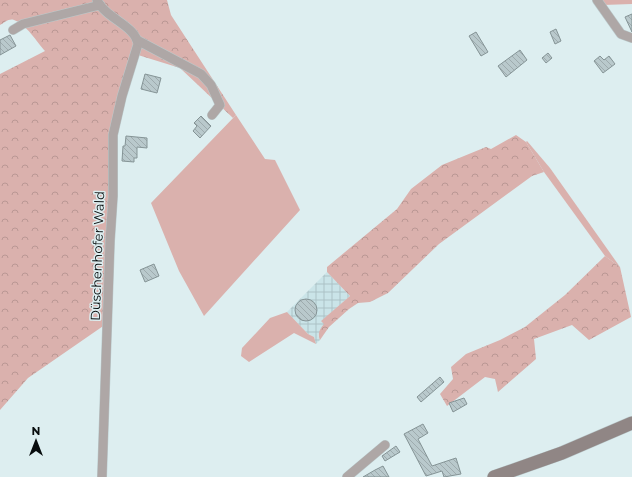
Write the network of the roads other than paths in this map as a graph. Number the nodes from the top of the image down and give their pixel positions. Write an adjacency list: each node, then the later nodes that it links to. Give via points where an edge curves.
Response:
1 (597, 0): 4 (street, via 622,34)
2 (98, 3): 3 (street, via 23,24); 5 (street)
3 (13, 30)
4 (632, 38)
5 (137, 40): 6 (street, via 201,74 220,105); 9 (street, Düschenhofer Wald, via 137,52 122,96 113,135)
6 (212, 115)
7 (632, 423): 11 (street, via 562,453)
8 (385, 445): 10 (street)
9 (102, 477)
10 (347, 477)
11 (494, 477)

